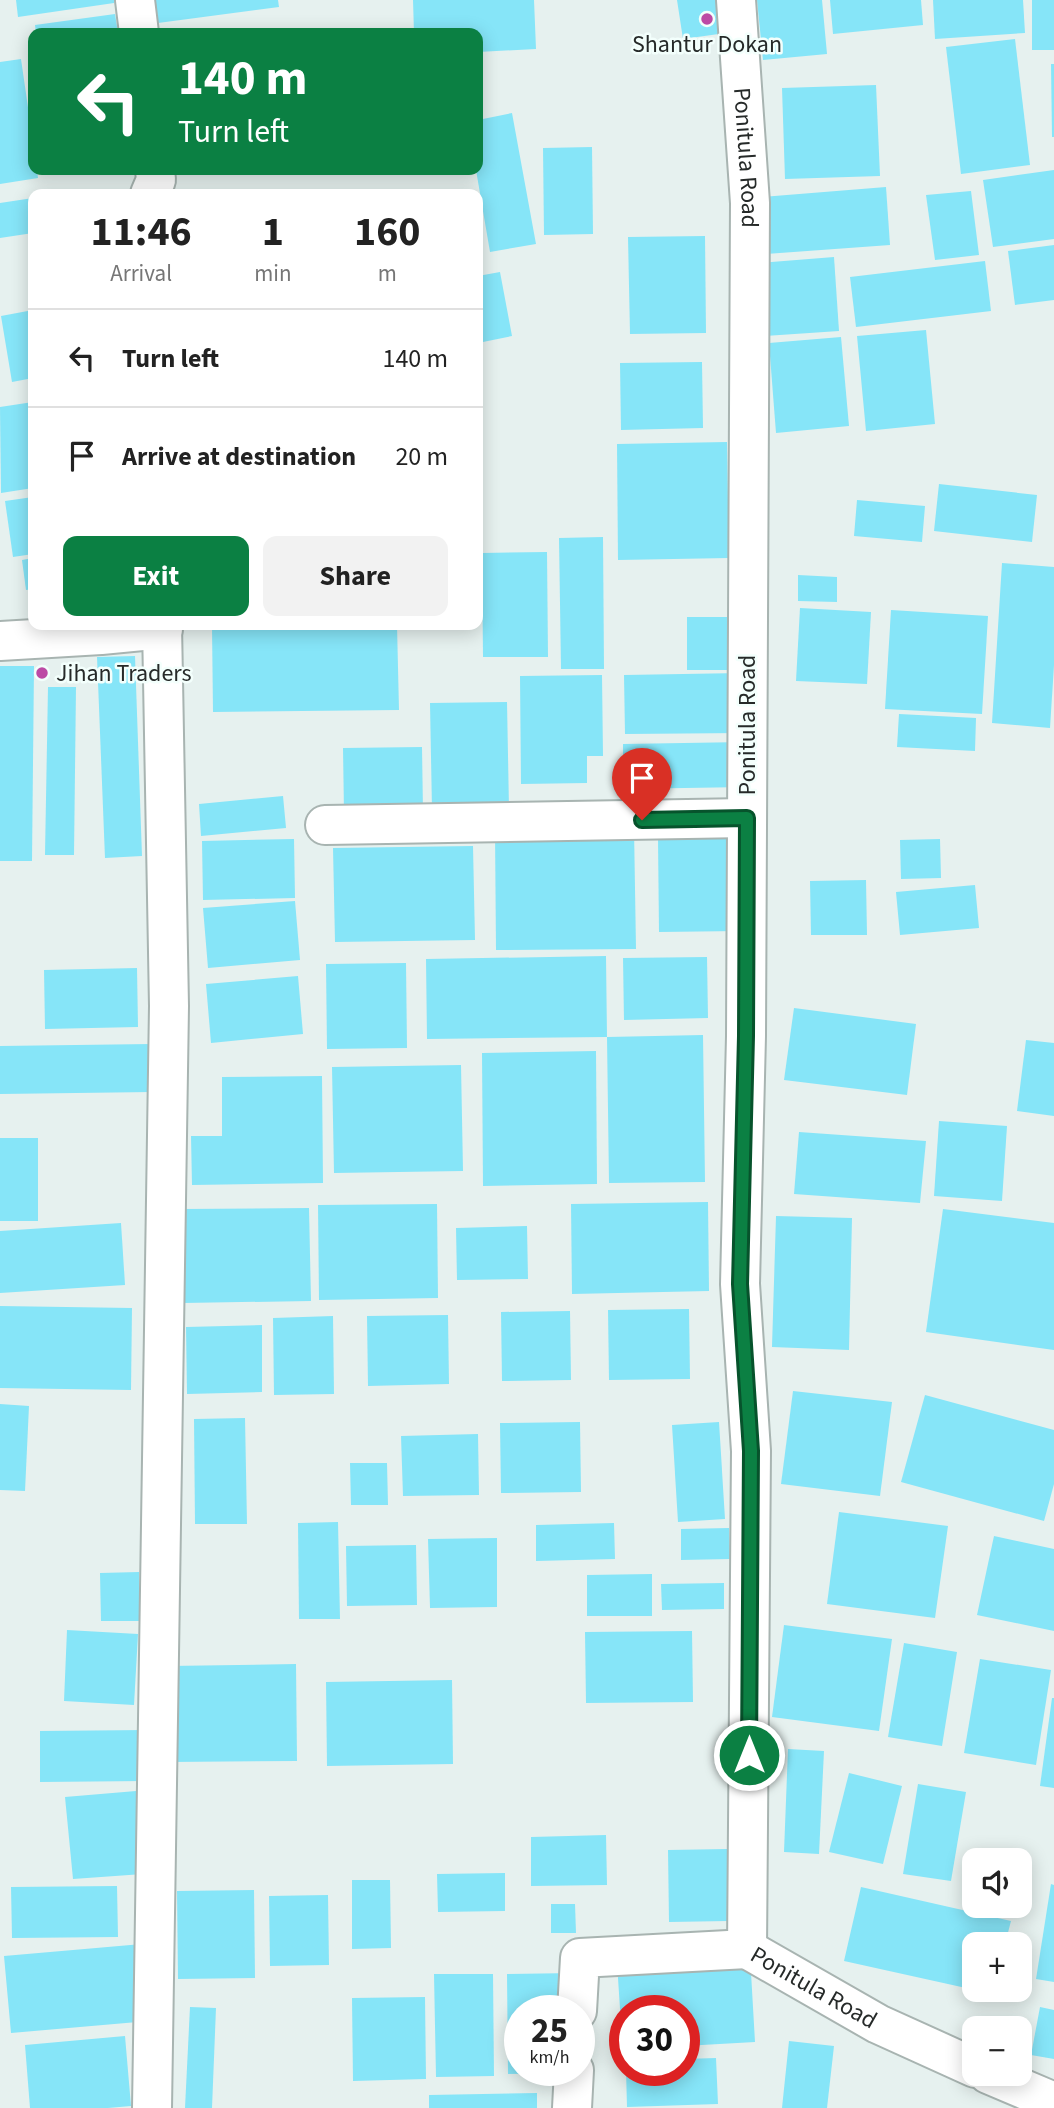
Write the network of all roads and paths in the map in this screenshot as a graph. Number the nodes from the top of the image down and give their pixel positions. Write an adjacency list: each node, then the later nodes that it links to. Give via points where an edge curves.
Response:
1 (135, 0): 3 (street)
2 (736, 0): 7 (street, Ponitula Road, via 750,203)
3 (138, 28)
4 (139, 630): 6 (street)
5 (162, 630): 15 (street, via 169,1006)
6 (0, 641)
7 (747, 818): 8 (street); 9 (street, Ponitula Road, via 740,1284 751,1451)
8 (325, 825)
9 (747, 1949): 10 (street, via 580,1958); 11 (street, Ponitula Road, via 878,2024)
10 (578, 1995)
11 (962, 2062)
12 (573, 2086): 16 (street)
13 (1016, 2086): 14 (street)
14 (1054, 2102)
15 (152, 2108)
16 (572, 2108)

